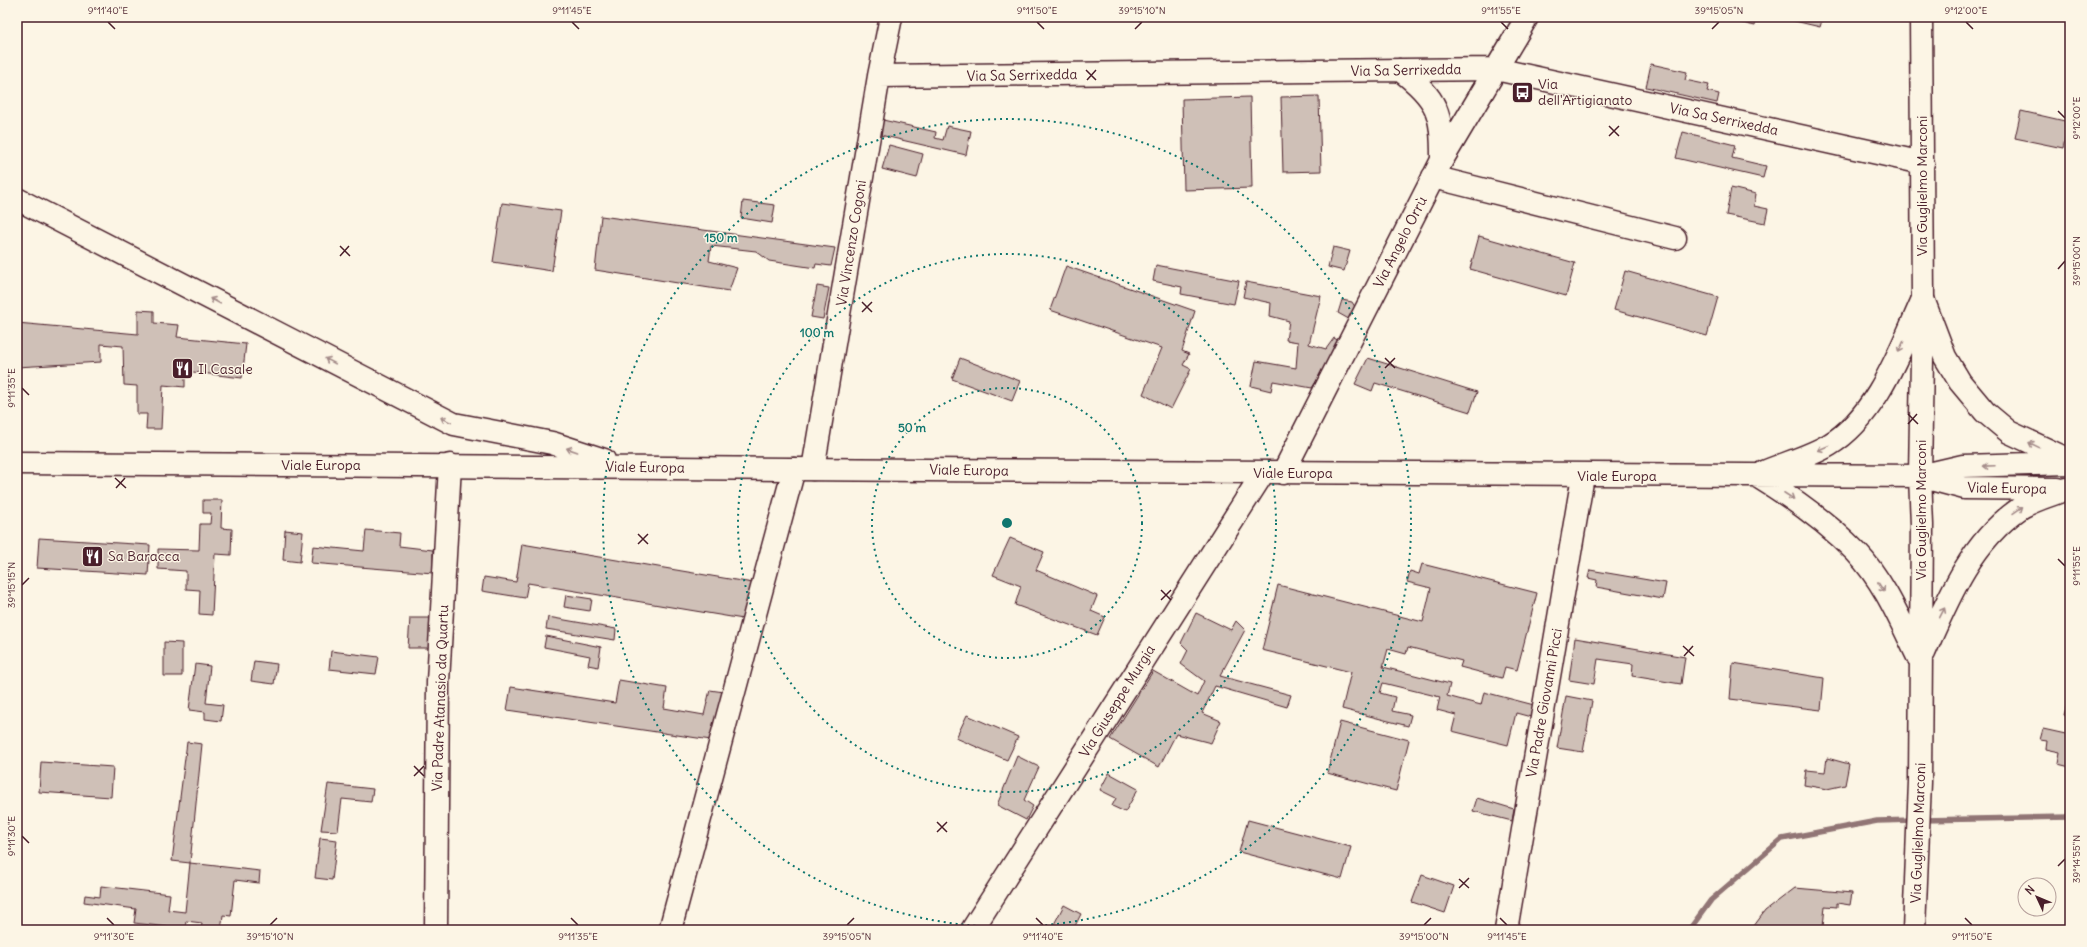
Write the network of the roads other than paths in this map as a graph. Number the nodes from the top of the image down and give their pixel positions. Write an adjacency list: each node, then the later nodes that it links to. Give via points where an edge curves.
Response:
1 (891, 17): 6 (street, Via Vincenzo Cogoni)
2 (1528, 17): 4 (street, Via Angelo Orrù)
3 (1921, 17): 7 (street, Via Guglielmo Marconi)
4 (1496, 69): 5 (street, Via Sa Serrixedda); 7 (street, Via Sa Serrixedda); 8 (street, Via Angelo Orrù)
5 (1400, 70): 6 (street, Via Sa Serrixedda); 8 (street, via 1416,82 1440,117)
6 (879, 76): 16 (street, Via Vincenzo Cogoni)
7 (1922, 163): 11 (street, Via Guglielmo Marconi)
8 (1438, 169): 10 (street); 17 (street, Via Angelo Orrù)
9 (17, 199): 15 (street, one-way to 9, via 552,443 454,424)
10 (1676, 238)
11 (1923, 299): 12 (street, one-way to 11, via 2009,432 1985,412 1960,382 1945,357); 19 (street, one-way to 19, via 1890,370 1867,409 1850,429 1829,445); 20 (street, Via Guglielmo Marconi)
12 (2070, 462): 20 (street, Viale Europa, one-way to 20, via 1962,466)
13 (17, 463): 14 (street, Viale Europa)
14 (450, 465): 15 (street, Viale Europa); 23 (street, Via Padre Atanasio da Quartu, via 438,682)
15 (622, 467): 16 (street, Viale Europa)
16 (804, 469): 17 (street, Viale Europa); 24 (street, Via Vincenzo Cogoni)
17 (1273, 473): 18 (street, Viale Europa); 25 (street, Via Giuseppe Murgia)
18 (1583, 476): 19 (street, Viale Europa); 26 (street, Via Padre Giovanni Picci)
19 (1756, 476): 20 (street, Viale Europa); 22 (street, one-way to 22, via 1791,497 1857,553 1882,587)
20 (1920, 476): 21 (street, Viale Europa, via 1964,488); 22 (street, Via Guglielmo Marconi)
21 (2068, 489): 22 (street, one-way to 21, via 1967,565 1991,534 2019,508)
22 (1920, 662): 27 (street, Via Guglielmo Marconi, via 1920,782)
23 (436, 930)
24 (670, 930)
25 (972, 930)
26 (1506, 930)
27 (1914, 930)

